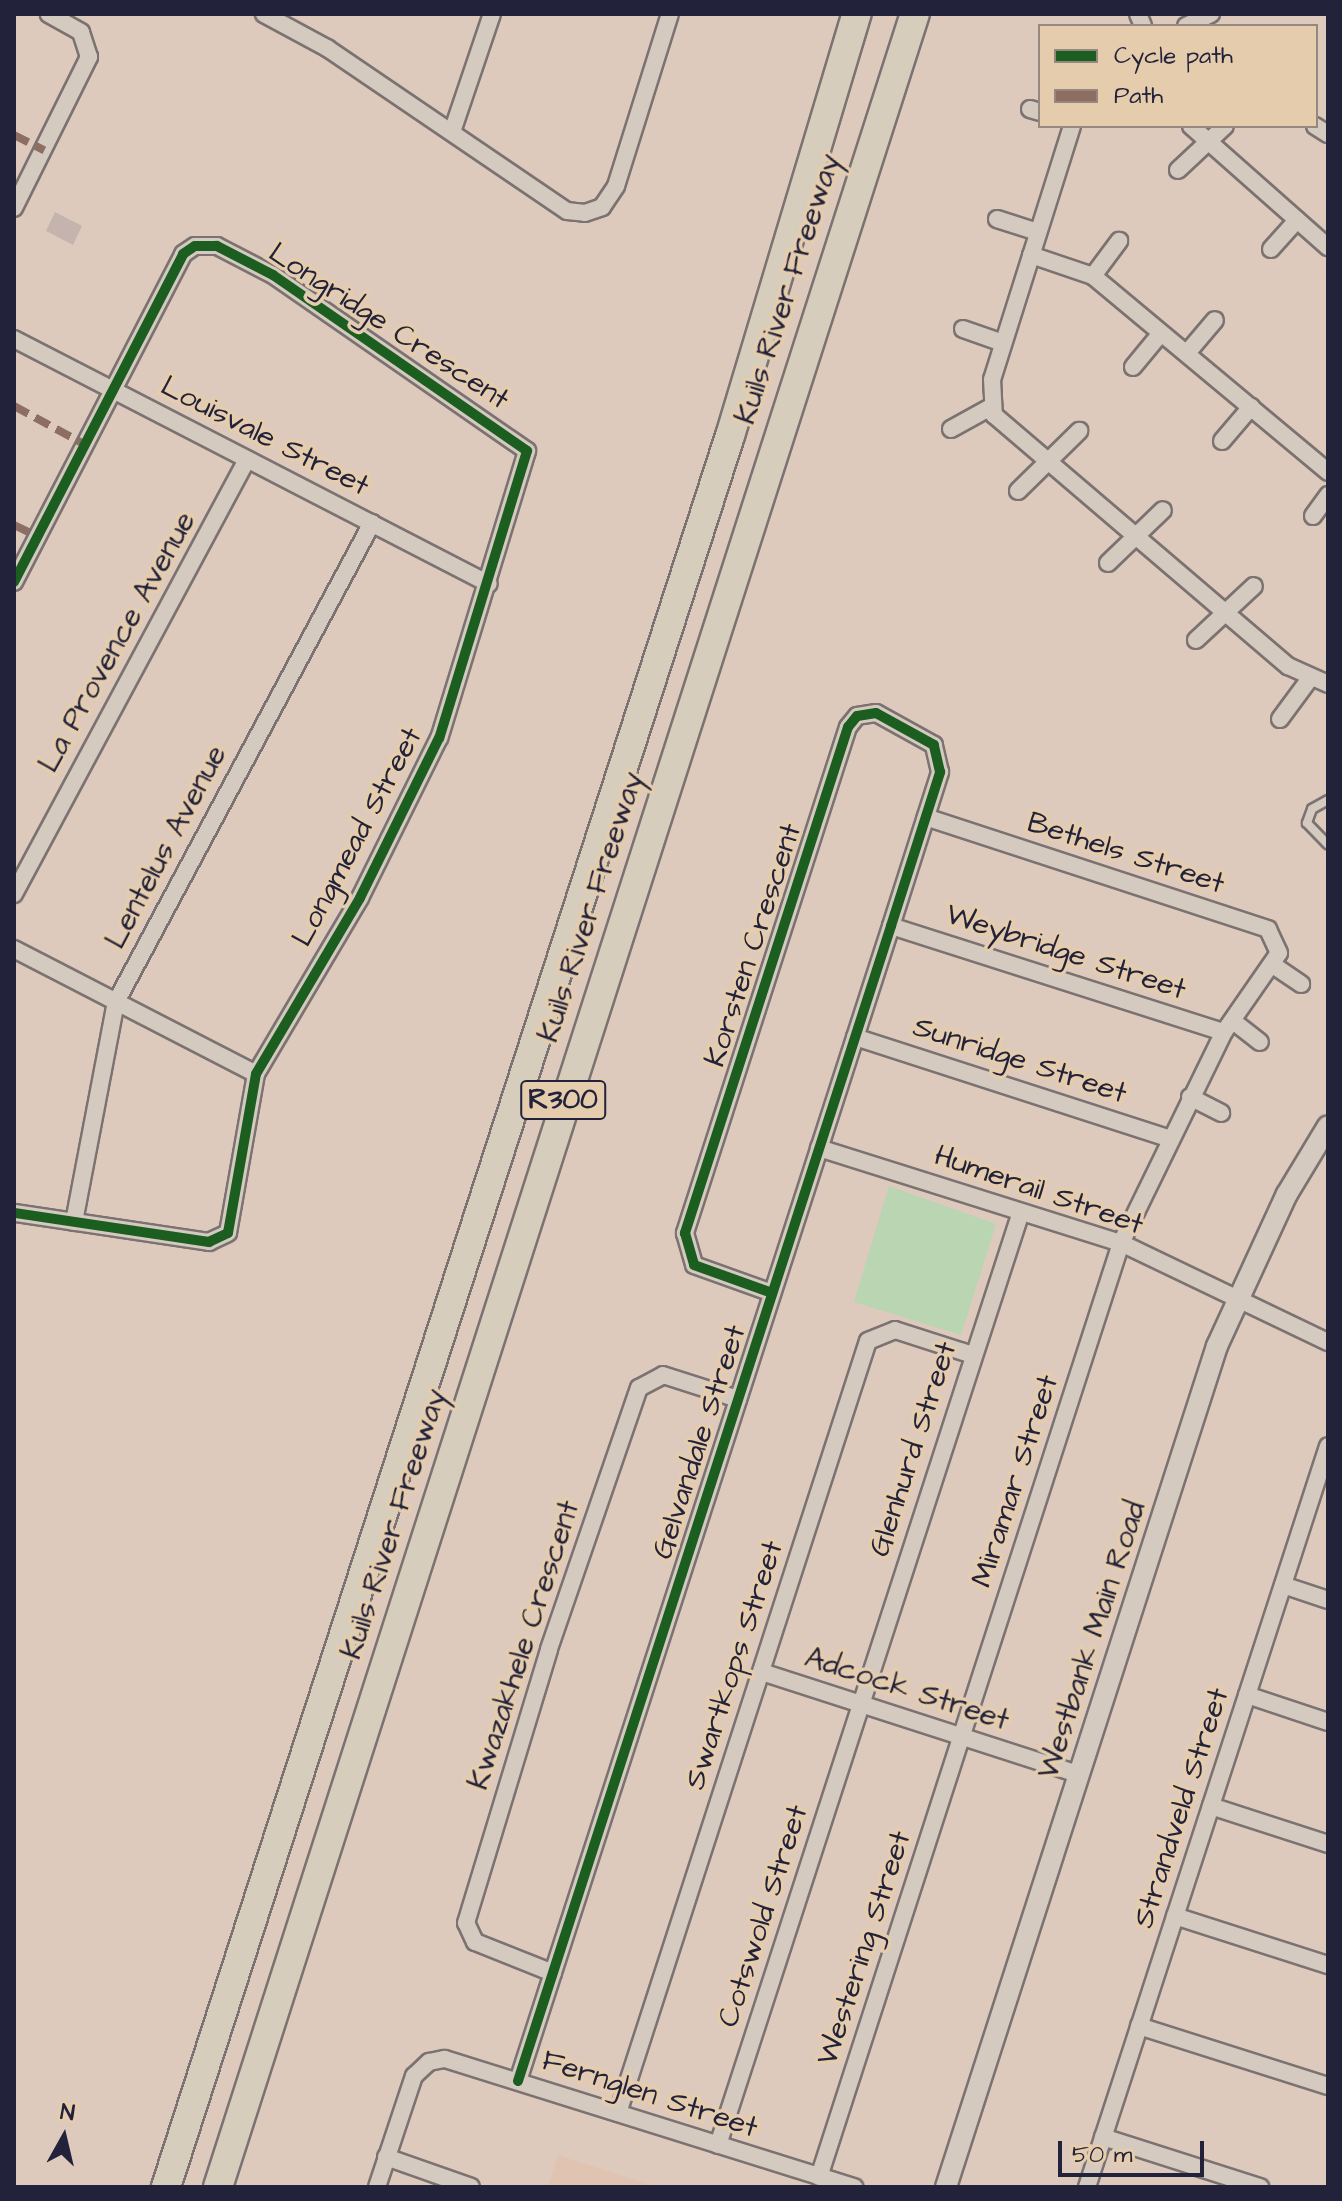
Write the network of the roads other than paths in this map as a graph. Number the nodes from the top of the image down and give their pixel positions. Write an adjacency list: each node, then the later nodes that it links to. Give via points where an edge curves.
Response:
1 (49, 14): 15 (street, via 77,28 89,49)
2 (264, 14): 12 (street)
3 (492, 14): 12 (street)
4 (670, 14): 12 (street, via 616,186 596,211 567,211)
5 (857, 14): 106 (highway, Kuils River Freeway / R300, via 730,436)
6 (915, 14): 107 (highway, Kuils River Freeway / R300)
7 (1211, 14): 8 (street)
8 (1190, 24)
9 (1071, 128): 18 (street)
10 (1192, 128): 13 (street)
11 (1222, 128): 13 (street)
12 (452, 132)
13 (1203, 143): 14 (street); 17 (street)
14 (1178, 170)
15 (14, 208)
16 (997, 219): 18 (street)
17 (1297, 220): 20 (street); 21 (street)
18 (1038, 232): 22 (street)
19 (1119, 241): 23 (street)
20 (1328, 247)
21 (1271, 249)
22 (1031, 255): 23 (street); 28 (street)
23 (1093, 276): 26 (street)
24 (1215, 320): 29 (street)
25 (963, 329): 28 (street)
26 (1161, 333): 29 (street); 30 (street)
27 (14, 339): 31 (street, Louisvale Street)
28 (1003, 343): 32 (street)
29 (1187, 353): 33 (street)
30 (1133, 367)
31 (112, 389): 37 (street, Longridge Crescent, via 183,254 205,244 273,275); 38 (street, Louisvale Street); 48 (street, Longridge Crescent)
32 (991, 407): 34 (street); 39 (street)
33 (1251, 407): 36 (street); 40 (street)
34 (951, 429)
35 (1079, 431): 39 (street)
36 (1222, 441)
37 (527, 451): 49 (street, Longmead Street)
38 (247, 459): 45 (street, Louisvale Street); 59 (street, La Provence Avenue)
39 (1045, 463): 41 (street); 46 (street)
40 (1328, 472)
41 (1018, 491)
42 (1328, 495): 44 (street)
43 (1163, 510): 46 (street)
44 (1313, 516)
45 (372, 523): 49 (street, Louisvale Street); 64 (street, Lentelus Avenue)
46 (1135, 538): 47 (street); 51 (street)
47 (1108, 563)
48 (14, 582)
49 (489, 584): 68 (street, Longmead Street, via 433,750 360,898)
50 (1254, 586): 51 (street)
51 (1227, 612): 52 (street); 53 (street)
52 (1196, 640)
53 (1308, 681): 54 (street); 55 (street)
54 (1328, 684)
55 (1280, 719)
56 (1328, 800): 58 (lane, via 1312,809 1307,823)
57 (926, 817): 60 (street, Gelvandale Street); 62 (street, Bethels Street, via 1268,929 1280,946); 78 (street, Korsten Crescent, via 941,767 938,750 882,715 857,716 685,1233 685,1251 701,1270)
58 (1328, 845)
59 (14, 894)
60 (891, 926): 65 (street, Weybridge Street); 66 (street, Gelvandale Street)
61 (14, 949): 64 (street)
62 (1273, 965): 63 (street); 65 (street)
63 (1301, 984)
64 (116, 1002): 68 (street); 76 (street, Lentelus Avenue)
65 (1228, 1027): 67 (street); 69 (street)
66 (855, 1037): 72 (street, Sunridge Street); 73 (street, Gelvandale Street)
67 (1260, 1042)
68 (256, 1074): 76 (street, Longmead Street, via 223,1239)
69 (1190, 1097): 70 (street); 72 (street)
70 (1221, 1113)
71 (1328, 1126): 79 (street, Westbank Main Road)
72 (1168, 1138): 77 (street)
73 (819, 1148): 74 (street, Humerail Street); 78 (street, Gelvandale Street)
74 (1021, 1212): 77 (street, Humerail Street); 81 (street, Glenhurd Street)
75 (14, 1213): 76 (street)
76 (74, 1222)
77 (1121, 1243): 79 (street, Humerail Street); 91 (street, Miramar Street)
78 (772, 1293): 82 (street, Gelvandale Street)
79 (1236, 1299): 80 (street, Humerail Street); 92 (street, Westbank Main Road)
80 (1328, 1342)
81 (973, 1355): 87 (street, Swartkops Street, via 895,1330 868,1341); 89 (street, Glenhurd Street)
82 (738, 1399): 97 (street, Gelvandale Street); 97 (street, Kwazakhele Crescent, via 663,1375 639,1388 549,1649 466,1923 475,1942)
83 (1328, 1446): 84 (street, Strandveld Street)
84 (1323, 1477): 85 (street, Strandveld Street)
85 (1283, 1585): 86 (street); 88 (street, Strandveld Street)
86 (1328, 1600)
87 (762, 1672): 89 (street, Adcock Street); 101 (street, Swartkops Street)
88 (1247, 1695): 90 (street); 93 (street, Strandveld Street)
89 (861, 1704): 91 (street, Adcock Street); 103 (street, Cotswold Street)
90 (1328, 1722)
91 (962, 1737): 92 (street, Adcock Street); 105 (street, Westering Street)
92 (1080, 1775): 111 (street, Westbank Main Road)
93 (1211, 1806): 94 (street); 95 (street, Strandveld Street)
94 (1328, 1844)
95 (1175, 1916): 96 (street); 98 (street, Strandveld Street)
96 (1328, 1965)
97 (553, 1973): 99 (street, Gelvandale Street)
98 (1139, 2026): 100 (street); 102 (street, Strandveld Street)
99 (518, 2081): 101 (street, Fernglen Street); 104 (street, Fernglen Street, via 445,2059 429,2062 414,2076)
100 (1328, 2086)
101 (618, 2113): 103 (street, Fernglen Street)
102 (1103, 2137): 112 (street, Strandveld Street); 113 (street)
103 (718, 2145): 105 (street, Fernglen Street)
104 (386, 2157): 108 (street); 109 (street)
105 (819, 2177): 110 (street, Fernglen Street)
106 (166, 2187)
107 (218, 2187)
108 (377, 2187)
109 (471, 2187)
110 (854, 2187)
111 (946, 2187)
112 (1087, 2187)
113 (1260, 2187)

